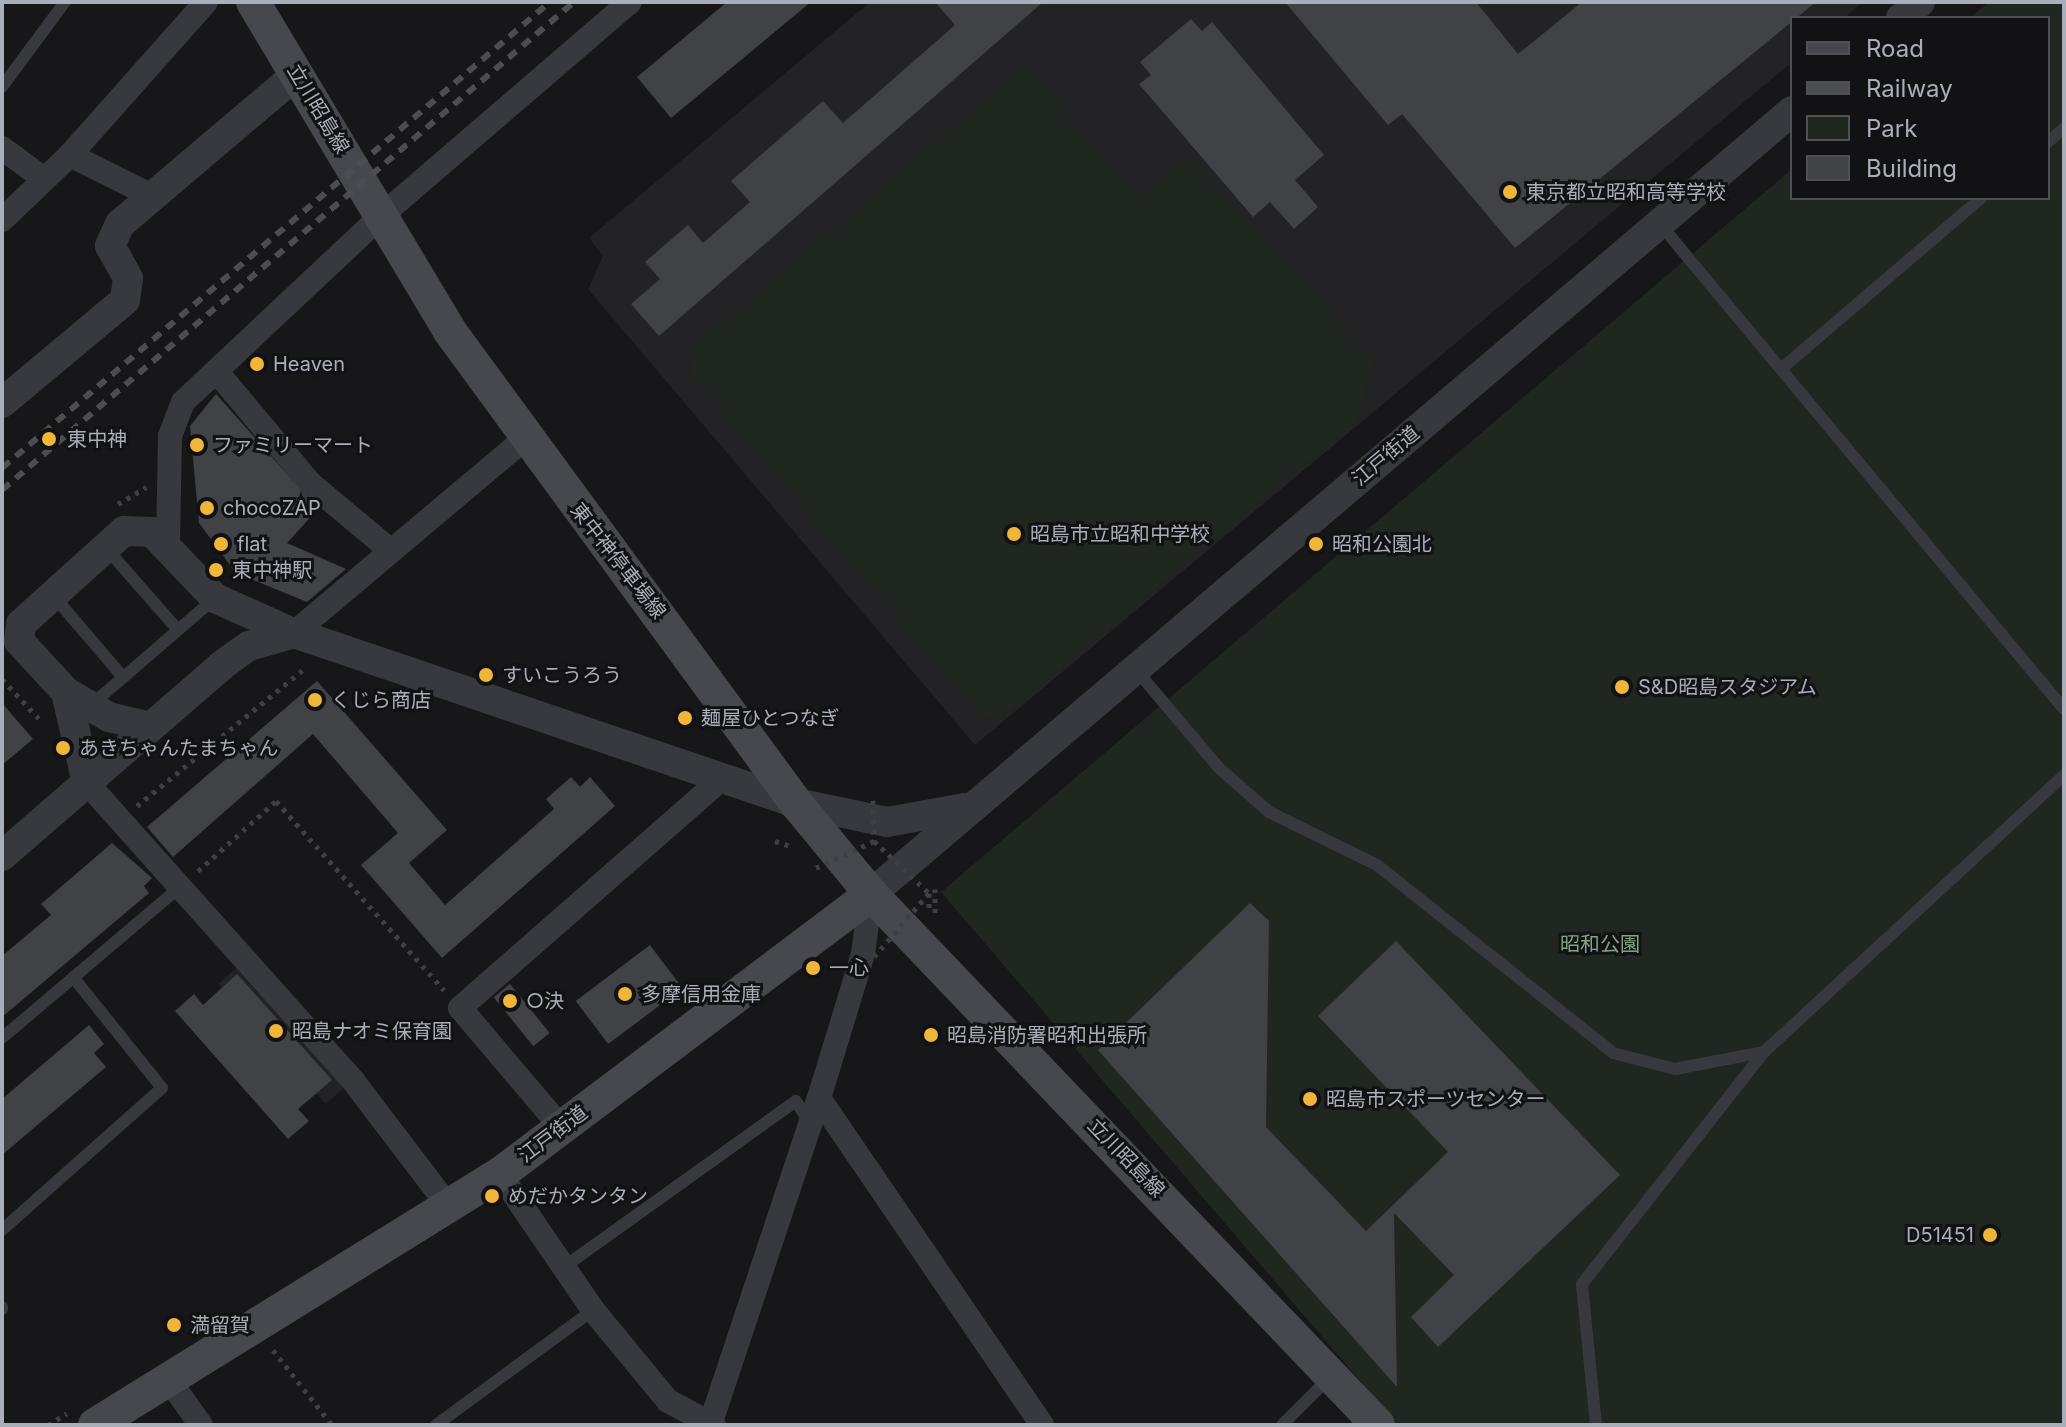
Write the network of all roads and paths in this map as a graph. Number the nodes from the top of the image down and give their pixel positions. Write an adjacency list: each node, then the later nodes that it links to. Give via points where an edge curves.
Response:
1 (65, 2): 8 (lane)
2 (206, 2): 11 (street)
3 (253, 2): 7 (main road, 立川昭島線)
4 (630, 2): 15 (street)
5 (1920, 2): 6 (street)
6 (1903, 16)
7 (297, 74): 13 (street); 15 (main road, 立川昭島線)
8 (2, 87)
9 (1790, 113): 17 (street, 江戸街道)
10 (2, 148): 12 (street)
11 (70, 155): 12 (street); 13 (street)
12 (44, 179): 16 (street)
13 (154, 197): 20 (street, via 112,235 128,278 125,300)
14 (1979, 200): 18 (lane)
15 (381, 216): 19 (street); 21 (main road, 東中神停車場線)
16 (2, 220)
17 (1660, 224): 18 (lane); 32 (street, 江戸街道)
18 (1781, 369): 37 (lane)
19 (217, 372): 24 (street, via 173,417); 26 (street, via 311,484)
20 (5, 396)
21 (524, 439): 26 (street); 45 (main road, 東中神停車場線)
22 (121, 486): 23 (path)
23 (128, 495)
24 (168, 543): 25 (street, via 139,527); 28 (street)
25 (106, 547): 27 (street); 29 (lane)
26 (390, 550): 30 (street)
27 (52, 594): 34 (lane); 36 (street, via 21,624 19,641)
28 (215, 598): 29 (lane); 30 (street, 江戸街道); 31 (street, via 225,619)
29 (178, 630): 34 (lane)
30 (294, 633): 31 (street, via 249,646); 41 (street, 江戸街道)
31 (218, 668): 38 (street)
32 (1135, 668): 44 (street, 江戸街道); 56 (lane, via 1219,768 1269,812 1377,865 1613,1053 1675,1069)
33 (310, 671): 46 (path, via 299,667)
34 (123, 677): 36 (lane)
35 (2, 679): 39 (path)
36 (78, 699): 38 (street); 42 (street)
37 (2064, 709)
38 (150, 727): 42 (street)
39 (52, 734)
40 (2064, 775): 56 (lane)
41 (718, 782): 45 (street, 江戸街道); 54 (street)
42 (87, 783): 48 (street); 50 (street)
43 (873, 800): 47 (path, bridge)
44 (981, 802): 45 (street, 江戸街道, via 887,822); 51 (street, 江戸街道)
45 (796, 803): 51 (main road, 東中神停車場線)
46 (133, 809)
47 (874, 841): 49 (path, bridge); 52 (path, bridge, via 932,891)
48 (2, 856)
49 (816, 868)
50 (180, 887): 53 (lane); 54 (path, via 276,801); 61 (street, via 354,1082)
51 (871, 894): 57 (street, via 863,954); 59 (main road, 江戸街道); 66 (main road, 立川昭島線)
52 (874, 957)
53 (73, 977): 55 (lane); 62 (lane, via 162,1088)
54 (454, 1001): 59 (street)
55 (2, 1038)
56 (1764, 1052): 76 (lane, via 1582,1284)
57 (819, 1098): 58 (street); 73 (street)
58 (811, 1125): 63 (lane, via 796,1101); 69 (street)
59 (561, 1127): 60 (main road, 江戸街道)
60 (500, 1174): 61 (main road, 江戸街道); 63 (street)
61 (450, 1208): 65 (main road, 江戸街道)
62 (2, 1230)
63 (564, 1267): 64 (street)
64 (593, 1310): 68 (lane); 69 (street, via 668,1401)
65 (255, 1328): 67 (main road, 江戸街道); 72 (path)
66 (1334, 1374): 74 (lane); 75 (main road, 立川昭島線)
67 (169, 1380): 70 (main road, 江戸街道); 71 (street)
68 (442, 1423)
69 (712, 1424)
70 (95, 1425)
71 (201, 1425)
72 (332, 1425)
73 (1042, 1425)
74 (1282, 1425)
75 (1378, 1425)
76 (1596, 1425)

